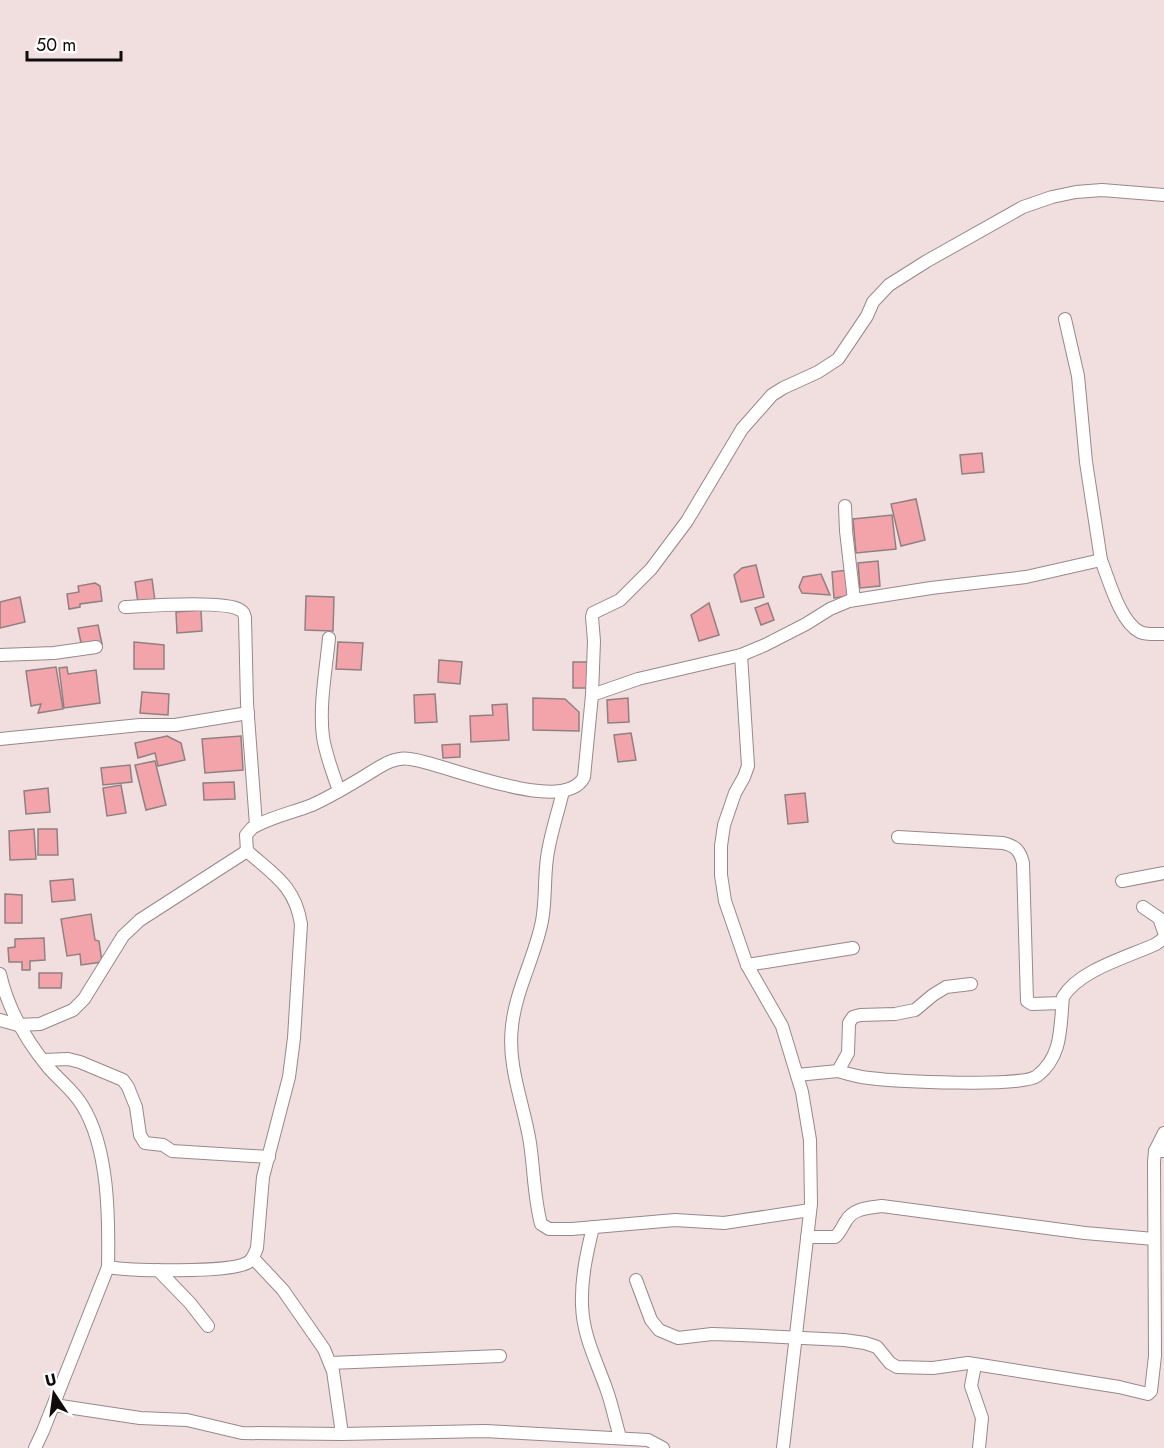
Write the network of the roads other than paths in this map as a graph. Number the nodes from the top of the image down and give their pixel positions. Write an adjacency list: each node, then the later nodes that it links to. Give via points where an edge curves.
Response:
1 (1164, 195): 12 (street, via 1102,190 1052,197 1023,207 889,285 873,302 838,359 783,388 763,404 742,429 687,521 651,569 620,600 592,616)
2 (1065, 319): 4 (street, via 1078,376)
3 (845, 506): 5 (street)
4 (1101, 560): 5 (street, via 1026,577); 7 (street, via 1130,623 1139,632)
5 (854, 600): 11 (street)
6 (125, 607): 13 (street, via 208,605 243,612)
7 (1164, 633)
8 (329, 638): 15 (street, via 322,726)
9 (96, 647): 10 (street)
10 (0, 655)
11 (741, 655): 12 (street, via 638,679); 26 (street, via 748,766 724,825 721,875 725,901)
12 (592, 695): 16 (street, via 584,777 579,785)
13 (248, 713): 14 (street, via 175,725); 17 (street)
14 (0, 739)
15 (339, 791): 16 (street, via 389,762 407,758 550,794); 17 (street)
16 (563, 791): 39 (street, via 547,855 543,919 517,997 510,1047 542,1224 549,1229)
17 (256, 825): 19 (street, via 246,835)
18 (898, 837): 29 (street, via 1003,843 1018,850 1023,863 1027,1001)
19 (247, 851): 31 (street, via 140,920 123,936 73,1010 40,1024); 37 (street, via 292,894 301,924 289,1077)
20 (1164, 873): 21 (street)
21 (1122, 881)
22 (1143, 907): 23 (street, via 1159,918)
23 (1164, 932)
24 (1164, 938): 29 (street, via 1075,983 1067,990)
25 (853, 948): 26 (street)
26 (747, 965): 34 (street, via 782,1026)
27 (0, 974): 31 (street)
28 (971, 984): 33 (street, via 946,987 915,1010 853,1017 849,1023 848,1053)
29 (1062, 1004): 33 (street, via 1059,1046 1048,1065 1034,1078 961,1083 872,1078)
30 (0, 1020): 31 (street)
31 (18, 1025): 32 (street)
32 (43, 1060): 37 (street, via 74,1061 123,1080 136,1107 145,1143 163,1145 170,1151); 43 (street, via 81,1103 94,1129 107,1199)
33 (838, 1071): 34 (street)
34 (797, 1075): 38 (street, via 810,1140)
35 (1164, 1133): 36 (street)
36 (1160, 1151): 41 (street)
37 (269, 1157): 42 (street)
38 (810, 1210): 39 (street, via 724,1223 675,1220); 40 (street)
39 (593, 1227): 53 (street, via 582,1303 592,1355)
40 (807, 1237): 41 (street, via 835,1237 849,1216 865,1208 882,1206); 47 (street)
41 (1154, 1239): 50 (street, via 1155,1356 1149,1394)
42 (253, 1258): 44 (street, via 229,1267); 49 (street, via 283,1290)
43 (108, 1267): 44 (street); 51 (street)
44 (158, 1270): 46 (street)
45 (636, 1280): 47 (street, via 651,1320 669,1336)
46 (208, 1326)
47 (795, 1337): 50 (street, via 865,1343 877,1347 897,1367); 56 (street)
48 (500, 1356): 49 (street)
49 (330, 1363): 52 (street)
50 (975, 1365): 57 (street, via 971,1386 981,1418)
51 (54, 1405): 52 (street, via 140,1418 187,1420 242,1433); 54 (street)
52 (342, 1434): 53 (street, via 486,1431)
53 (620, 1437): 55 (street, via 648,1440)
54 (35, 1448)
55 (663, 1448)
56 (783, 1448)
57 (979, 1448)

